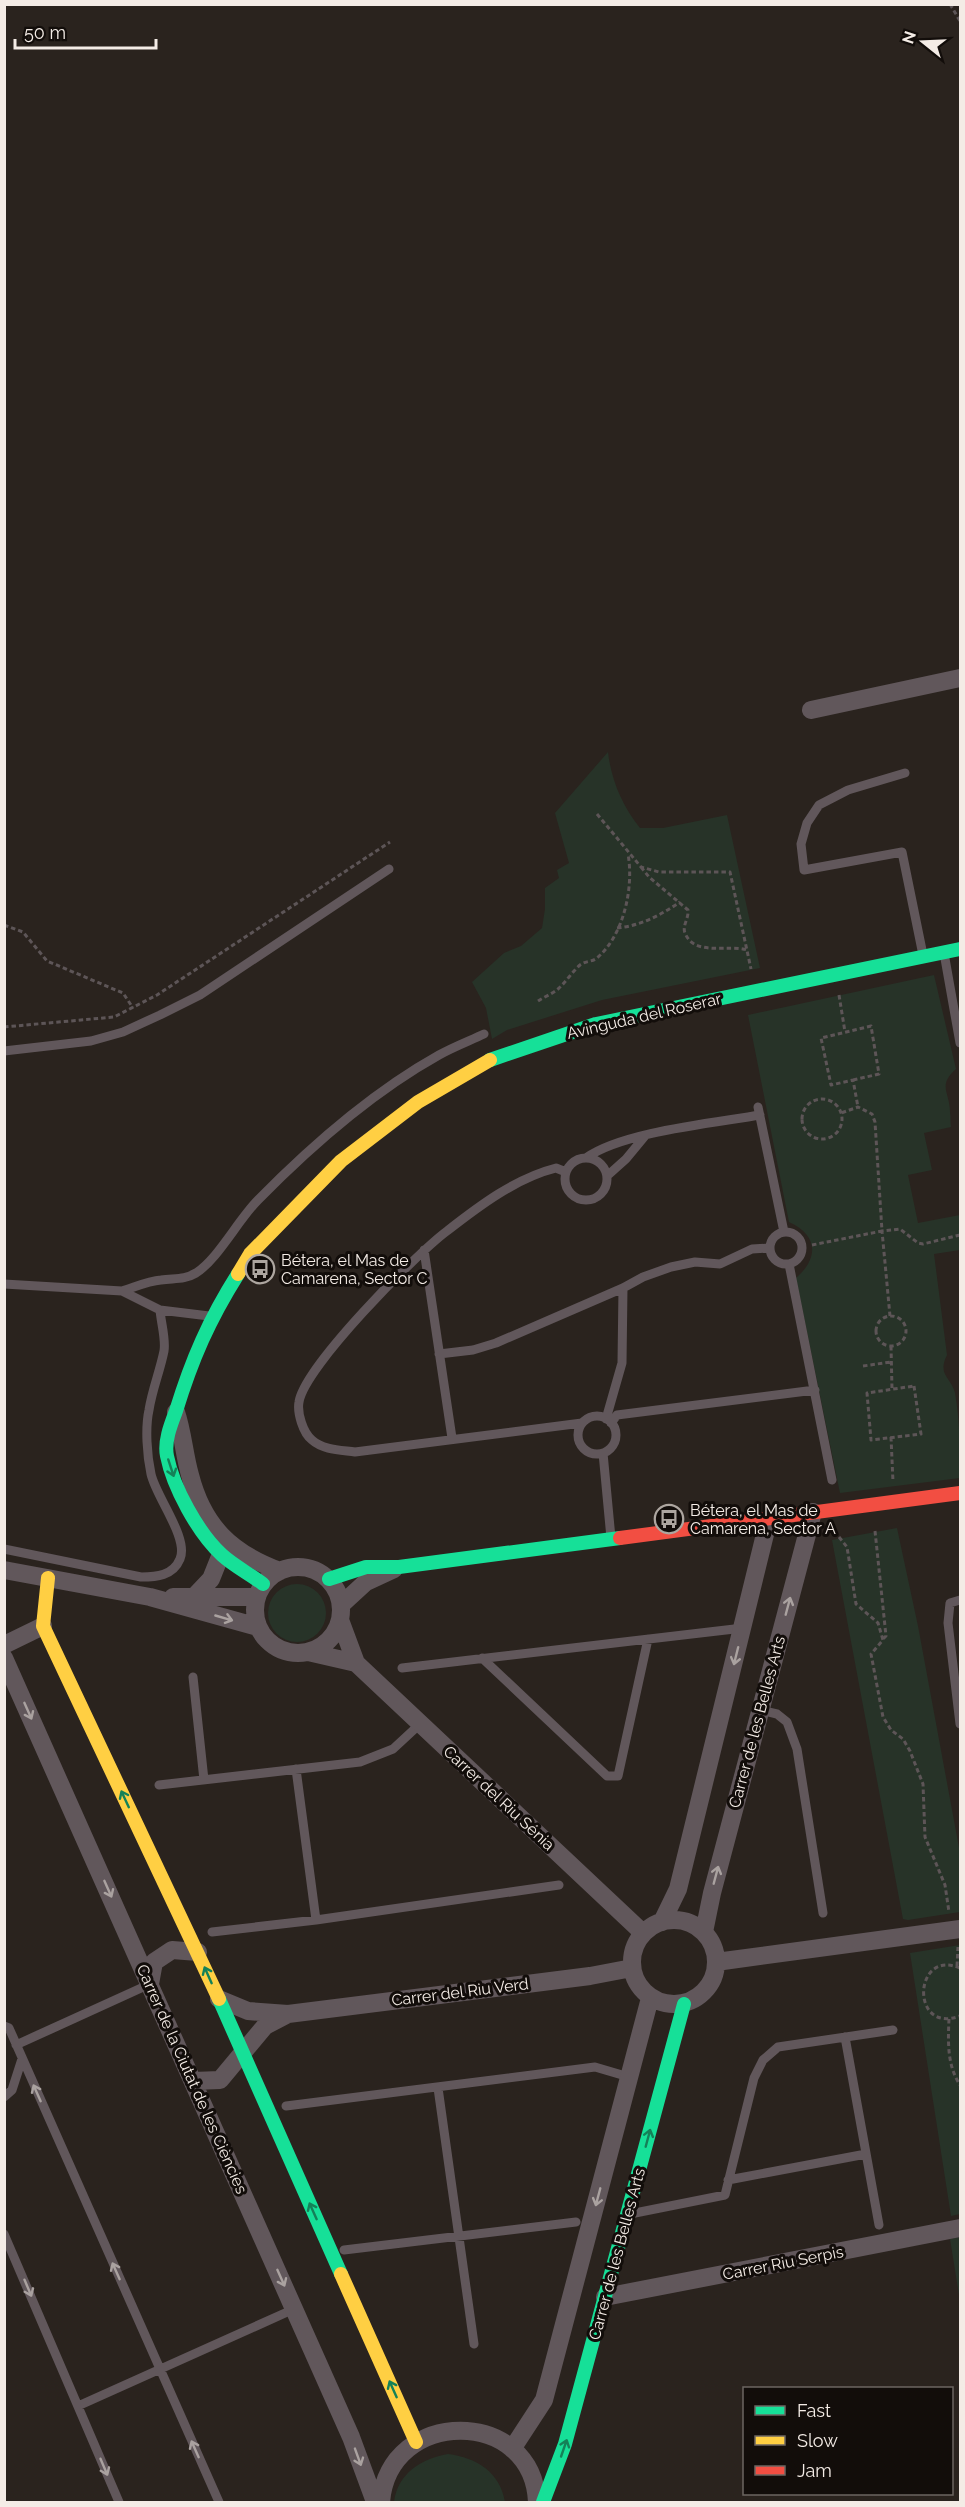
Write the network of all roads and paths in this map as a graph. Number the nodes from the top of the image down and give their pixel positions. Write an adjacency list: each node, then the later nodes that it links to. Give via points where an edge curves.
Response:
1 (951, 4): 3 (path)
2 (960, 9): 3 (path)
3 (957, 14): 4 (path)
4 (960, 21)
5 (960, 678): 6 (street)
6 (811, 710)
7 (905, 773): 19 (lane, via 848,790 819,806 807,823 801,844 804,870 902,852)
8 (597, 814): 10 (path)
9 (390, 842): 23 (path)
10 (627, 853): 11 (path); 15 (path, via 631,870 628,894)
11 (641, 867): 13 (path); 16 (path, via 659,872 730,872)
12 (389, 869): 28 (lane, via 200,995 160,1015 91,1041)
13 (680, 902): 15 (path, via 663,914); 16 (path, via 688,910 684,928 692,942 704,948)
14 (4, 926): 23 (path, via 23,932 47,961 123,993)
15 (617, 927): 22 (path, via 596,959 582,963 556,990)
16 (747, 950): 20 (path)
17 (960, 950): 18 (street, Avinguda del Roserar)
18 (944, 953): 19 (street, Avinguda del Roserar); 27 (lane)
19 (924, 957): 47 (street, Avinguda del Roserar, via 596,1024 492,1059 418,1102 341,1161 250,1254)
20 (751, 969)
21 (839, 995): 25 (path)
22 (538, 1001)
23 (133, 1008): 24 (path, via 114,1017)
24 (4, 1027)
25 (845, 1032): 29 (path, via 821,1038 831,1085); 29 (path, via 871,1026 879,1074)
26 (484, 1034): 45 (lane, via 440,1054 352,1114 258,1200 199,1271 185,1279 160,1280)
27 (960, 1043)
28 (4, 1051)
29 (852, 1080): 30 (path)
30 (858, 1107): 31 (path); 36 (path, via 872,1114 875,1122)
31 (842, 1113): 31 (path, via 841,1126 832,1137 813,1137 804,1128 804,1108 814,1100 828,1099)
32 (645, 1136): 33 (lane, via 597,1150); 35 (lane); 37 (lane, via 759,1111)
33 (586, 1158): 34 (lane, via 573,1162); 35 (lane, via 602,1165)
34 (566, 1172): 35 (lane, via 566,1189 582,1201 600,1196); 41 (lane, via 556,1168 534,1173)
35 (607, 1176)
36 (882, 1231): 38 (path, via 900,1228 923,1244); 39 (path); 48 (path)
37 (784, 1232): 40 (lane, via 774,1237); 42 (lane, via 797,1236 802,1245 800,1256)
38 (960, 1235)
39 (812, 1245)
40 (770, 1248): 42 (lane, via 776,1260); 44 (lane, via 752,1249 720,1264 695,1262 670,1267)
41 (424, 1250): 50 (lane); 59 (lane, via 406,1265 322,1361 305,1386 299,1402 300,1416 312,1440 327,1448 356,1452)
42 (789, 1264): 54 (lane)
43 (4, 1284): 45 (lane)
44 (623, 1288): 50 (lane, via 496,1343); 56 (lane, via 622,1363)
45 (122, 1290): 46 (lane)
46 (160, 1310): 47 (lane); 69 (lane, via 164,1349 148,1412 149,1454 158,1496 182,1545 180,1560 171,1572 141,1577)
47 (212, 1316): 55 (street, Avinguda del Roserar, via 191,1362)
48 (890, 1316): 49 (path, via 879,1323 877,1332 880,1341); 49 (path, via 903,1322 906,1332 902,1341)
49 (891, 1345): 51 (path)
50 (439, 1354): 59 (lane)
51 (891, 1362): 52 (path); 53 (path)
52 (862, 1366)
53 (892, 1389): 58 (path, via 867,1392 871,1440); 58 (path, via 914,1386 921,1434)
54 (815, 1390): 56 (lane, via 617,1415); 61 (lane)
55 (176, 1412): 70 (street, Avinguda del Roserar, one-way to 70, via 166,1454 182,1501); 73 (street, via 197,1501 210,1524 226,1543 257,1563)
56 (609, 1421): 57 (lane, via 595,1416); 60 (lane, via 615,1440)
57 (582, 1423): 59 (lane); 60 (lane, via 578,1436 584,1448 594,1454)
58 (891, 1437): 62 (path)
59 (452, 1438)
60 (603, 1453): 68 (lane)
61 (832, 1480)
62 (893, 1486)
63 (960, 1493): 64 (street)
64 (813, 1512): 65 (street); 93 (street, Carrer de les Belles Arts, one-way to 64)
65 (770, 1518): 68 (street); 83 (street)
66 (876, 1531): 85 (path, via 886,1636)
67 (839, 1537): 85 (path, via 847,1547 856,1604 878,1623)
68 (611, 1541): 71 (street)
69 (4, 1549)
70 (221, 1554): 76 (street, Avinguda del Roserar); 78 (street, via 211,1579)
71 (399, 1567): 75 (street, via 366,1567); 80 (street, via 366,1582)
72 (4, 1570): 74 (street)
73 (280, 1571): 75 (street, via 302,1566); 76 (street)
74 (48, 1578): 77 (street); 81 (street)
75 (329, 1579): 80 (street, via 337,1592)
76 (260, 1591): 78 (street); 82 (street, via 254,1612)
77 (150, 1597): 78 (street); 82 (street, one-way to 82)
78 (194, 1597)
79 (960, 1600): 95 (lane, via 950,1604 948,1623)
80 (340, 1612): 87 (street, via 334,1634); 90 (street, Carrer del Riu Sénia)
81 (43, 1626): 86 (street); 108 (street, one-way to 81)
82 (258, 1627): 87 (street, via 266,1640 279,1649)
83 (742, 1628): 84 (lane); 103 (street, one-way to 103, via 678,1889)
84 (648, 1639): 89 (lane); 89 (lane, via 618,1776 607,1776)
85 (883, 1640): 101 (path, via 871,1654 883,1717 910,1750 923,1784 925,1837 945,1885)
86 (4, 1645)
87 (308, 1652): 90 (street)
88 (4, 1658): 112 (street, Carrer de la Ciutat de les Ciències, one-way to 112)
89 (482, 1658): 91 (lane)
90 (356, 1663): 94 (street, Carrer del Riu Sénia)
91 (402, 1668)
92 (193, 1677): 97 (lane)
93 (760, 1710): 100 (lane, via 777,1714 787,1722 797,1749); 105 (street, Carrer de les Belles Arts, one-way to 93)
94 (420, 1724): 96 (lane, via 393,1749 360,1762); 106 (street, Carrer del Riu Sénia)
95 (960, 1724)
96 (296, 1769): 97 (lane); 102 (lane)
97 (204, 1780): 98 (lane)
98 (159, 1785)
99 (558, 1885): 102 (lane)
100 (823, 1913)
101 (950, 1913)
102 (316, 1920): 104 (lane)
103 (662, 1922): 105 (street, via 684,1921); 106 (street)
104 (212, 1932)
105 (704, 1932): 109 (street, via 711,1941)
106 (643, 1933): 111 (street, via 632,1955)
107 (959, 1937): 109 (street); 110 (path)
108 (198, 1952): 112 (street, via 172,1950 154,1962); 114 (street, one-way to 108)
109 (716, 1962): 115 (street, via 707,1988)
110 (959, 1967): 118 (path, via 939,1967 931,1972 923,1988 926,2006 940,2018)
111 (632, 1968): 113 (street, via 635,1979); 116 (street, Carrer del Riu Verd)
112 (150, 1984): 122 (lane); 126 (street, Carrer de la Ciutat de les Ciències)
113 (650, 1998): 115 (street, via 661,2003); 125 (street, Carrer de les Belles Arts)
114 (219, 1999): 116 (street, Carrer del Riu Verd, via 248,2011); 123 (street)
115 (684, 2004): 133 (street, Carrer de les Belles Arts, one-way to 115)
116 (288, 2014): 123 (street, Carrer del Riu Verd, via 265,2026)
117 (960, 2016): 118 (path)
118 (949, 2019): 127 (path, via 950,2061)
119 (6, 2025): 122 (lane)
120 (893, 2030): 121 (lane)
121 (845, 2037): 131 (lane); 132 (lane, via 778,2047 763,2060 754,2078)
122 (16, 2046): 124 (lane)
123 (243, 2053): 126 (street, Carrer del Riu Verd, via 220,2080); 145 (street, one-way to 123)
124 (22, 2059): 129 (lane, via 12,2090); 143 (lane, one-way to 124)
125 (629, 2077): 128 (lane, via 595,2067); 146 (street, Carrer de les Belles Arts, one-way to 146, via 544,2400)
126 (193, 2081): 141 (street, Carrer de la Ciutat de les Ciències, one-way to 141)
127 (960, 2085)
128 (438, 2088): 130 (lane); 138 (lane)
129 (4, 2097)
130 (286, 2106)
131 (866, 2154): 132 (lane); 135 (lane)
132 (728, 2181): 133 (lane, via 724,2195)
133 (627, 2214): 140 (street, Carrer de les Belles Arts)
134 (576, 2222): 138 (lane)
135 (879, 2225)
136 (960, 2228): 140 (street, Carrer Riu Serpis)
137 (4, 2234): 144 (lane, one-way to 144)
138 (459, 2236): 139 (lane); 142 (lane)
139 (344, 2250)
140 (605, 2297): 152 (street, Carrer de les Belles Arts, one-way to 140, via 565,2444)
141 (294, 2309): 143 (lane); 149 (street, Carrer de la Ciutat de les Ciències, one-way to 149, via 351,2437)
142 (474, 2344)
143 (159, 2368): 144 (lane); 148 (lane, one-way to 143)
144 (78, 2406): 147 (lane, one-way to 147)
145 (416, 2442): 146 (street, via 440,2432 466,2429 491,2435); 150 (street, via 387,2477)
146 (512, 2449): 151 (street, via 528,2469)
147 (119, 2502)
148 (219, 2502)
149 (375, 2502)
150 (381, 2502)
151 (537, 2502)
152 (543, 2502)

